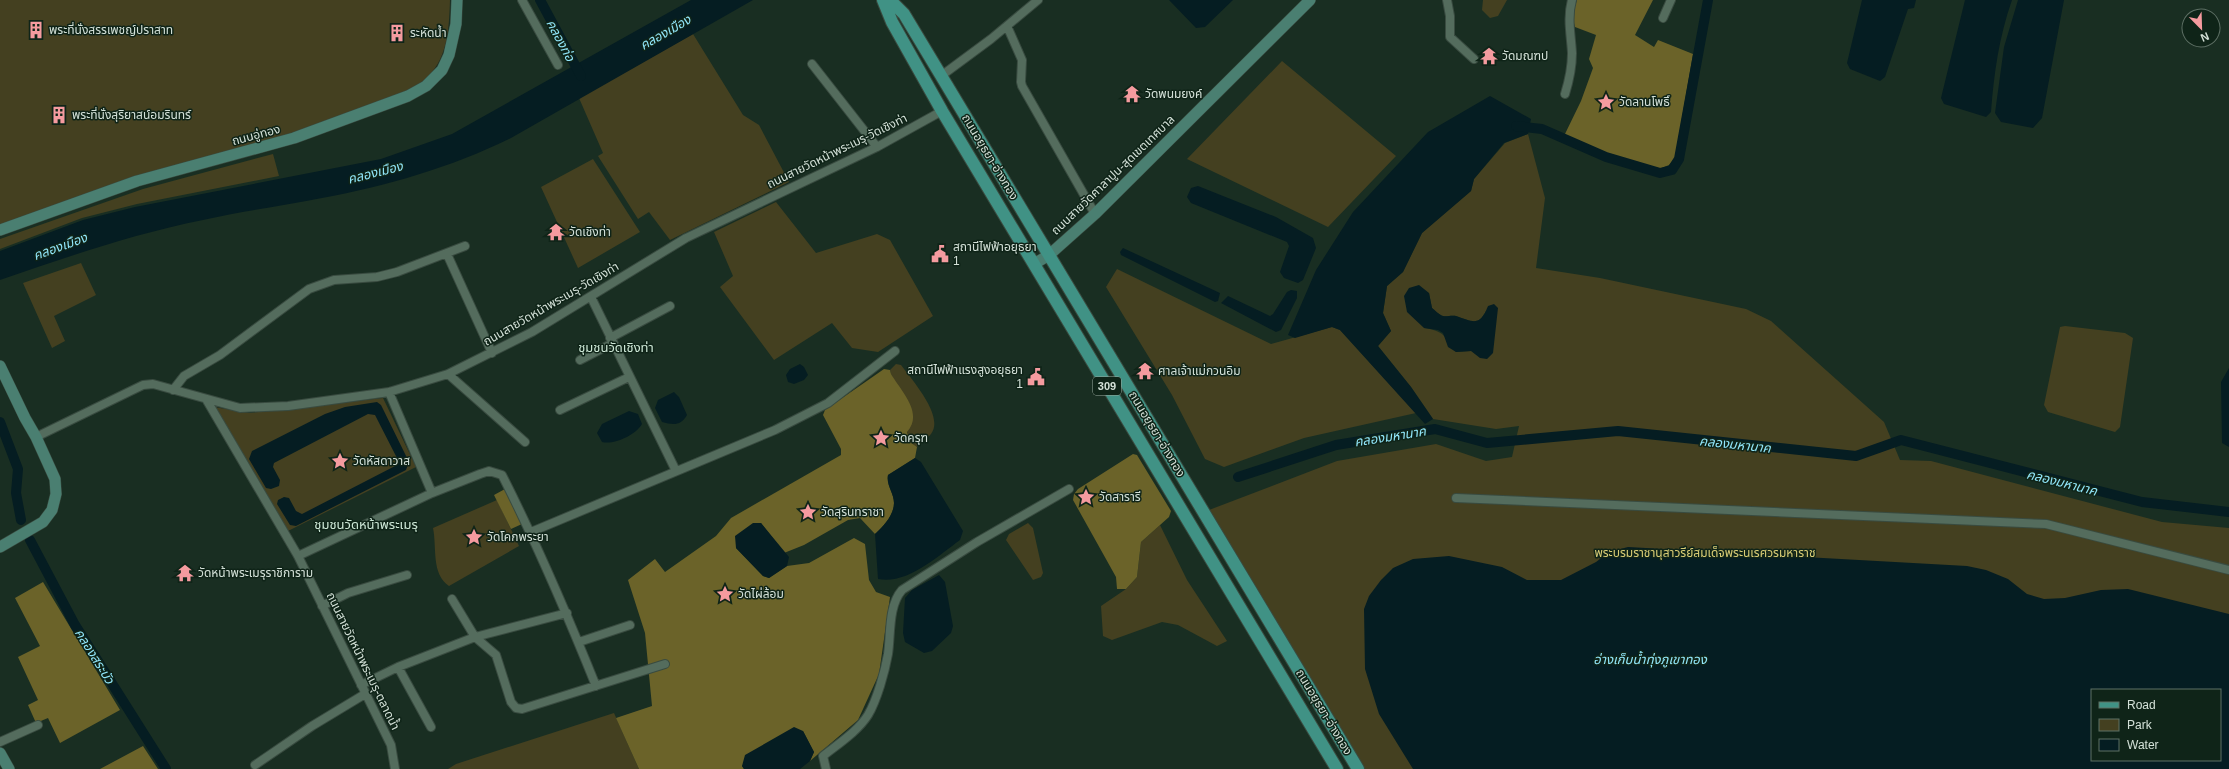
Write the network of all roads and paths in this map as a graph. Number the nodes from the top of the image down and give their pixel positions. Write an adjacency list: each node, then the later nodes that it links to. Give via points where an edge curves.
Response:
1 (457, 0): 20 (street, ถนนอู่ทอง, via 449,55 442,70 426,86 408,96 294,138 137,181)
2 (522, 0): 14 (street)
3 (883, 0): 17 (main road, ถนนอยุธยา-อ่างทอง / 309, via 892,22)
4 (890, 0): 15 (main road, ถนนอยุธยา-อ่างทอง / 309, via 904,14)
5 (1038, 0): 11 (street)
6 (1310, 0): 19 (street, ถนนสายวัดศาลาปูน-สุดเขตเทศบาล)
7 (1447, 0): 12 (street, via 1450,36)
8 (1572, 0): 16 (street, via 1568,12 1571,69)
9 (1671, 0): 10 (street)
10 (1663, 18)
11 (1006, 26): 15 (street); 19 (street, via 1022,60 1022,86)
12 (1474, 59)
13 (812, 64): 18 (street)
14 (558, 65)
15 (941, 76): 23 (main road, ถนนอยุธยา-อ่างทอง / 309)
16 (1565, 94)
17 (942, 111): 18 (street, ถนนสายวัดหน้าพระเมรุ-วัดเชิงท่า); 24 (main road, ถนนอยุธยา-อ่างทอง / 309)
18 (877, 147): 25 (street, ถนนสายวัดหน้าพระเมรุ-วัดเชิงท่า, via 686,238)
19 (1095, 214): 23 (street, ถนนสายวัดศาลาปูน-สุดเขตเทศบาล)
20 (0, 230)
21 (465, 246): 22 (street)
22 (447, 254): 29 (street); 34 (street, via 397,272 377,277 334,280 309,290 220,355 184,376)
23 (1049, 255): 24 (street, ถนนสายวัดศาลาปูน-สุดเขตเทศบาล); 69 (main road, ถนนอยุธยา-อ่างทอง / 309)
24 (1034, 264): 68 (main road, ถนนอยุธยา-อ่างทอง / 309)
25 (591, 298): 27 (street); 29 (street, ถนนสายวัดหน้าพระเมรุ-วัดเชิงท่า)
26 (670, 306): 27 (street)
27 (612, 341): 30 (street); 33 (street)
28 (895, 351): 40 (street, via 828,403 775,430)
29 (492, 353): 32 (street, ถนนสายวัดหน้าพระเมรุ-วัดเชิงท่า)
30 (580, 360)
31 (0, 366): 38 (street)
32 (448, 374): 35 (street, ถนนสายวัดหน้าพระเมรุ-วัดเชิงท่า); 39 (street)
33 (629, 377): 37 (street); 40 (street)
34 (173, 390): 36 (street, ถนนสายวัดหน้าพระเมรุ-วัดเชิงท่า); 38 (street, ถนนสายวัดหน้าพระเมรุ-วัดเชิงท่า, via 153,384 143,385)
35 (389, 392): 36 (street, ถนนสายวัดหน้าพระเมรุ-วัดเชิงท่า, via 288,406 240,408); 42 (street)
36 (206, 400): 46 (street, ถนนสายวัดหน้าพระเมรุ-ตลาดน้ำ)
37 (560, 410)
38 (36, 437): 45 (street, via 54,479 56,494 52,510 43,522)
39 (525, 442)
40 (676, 471): 44 (street)
41 (1069, 489): 67 (street, via 977,542 902,590 895,598 888,655 869,714 860,725 823,756)
42 (432, 494): 44 (street, via 480,474 496,472 502,475); 46 (street)
43 (1456, 498): 47 (street, via 2046,524)
44 (531, 532): 51 (street)
45 (0, 547)
46 (298, 556): 50 (street, ถนนสายวัดหน้าพระเมรุ-ตลาดน้ำ)
47 (2229, 570)
48 (406, 575): 50 (street, via 348,593)
49 (452, 599): 53 (street)
50 (322, 606): 57 (street, ถนนสายวัดหน้าพระเมรุ-ตลาดน้ำ)
51 (567, 613): 53 (street); 54 (street)
52 (630, 625): 54 (street)
53 (476, 637): 56 (street); 58 (street, via 496,655 511,702 516,708 522,709)
54 (579, 642): 58 (street)
55 (665, 664): 58 (street)
56 (398, 666): 57 (street); 61 (street)
57 (361, 685): 59 (street, ถนนสายวัดหน้าพระเมรุ-ตลาดน้ำ)
58 (596, 686)
59 (365, 694): 64 (street); 66 (street, ถนนสายวัดหน้าพระเมรุ-ตลาดน้ำ, via 391,745)
60 (38, 725): 62 (street)
61 (431, 727)
62 (0, 742)
63 (0, 753): 65 (street)
64 (255, 765)
65 (9, 769)
66 (395, 769)
67 (826, 769)
68 (1337, 769)
69 (1358, 769)

